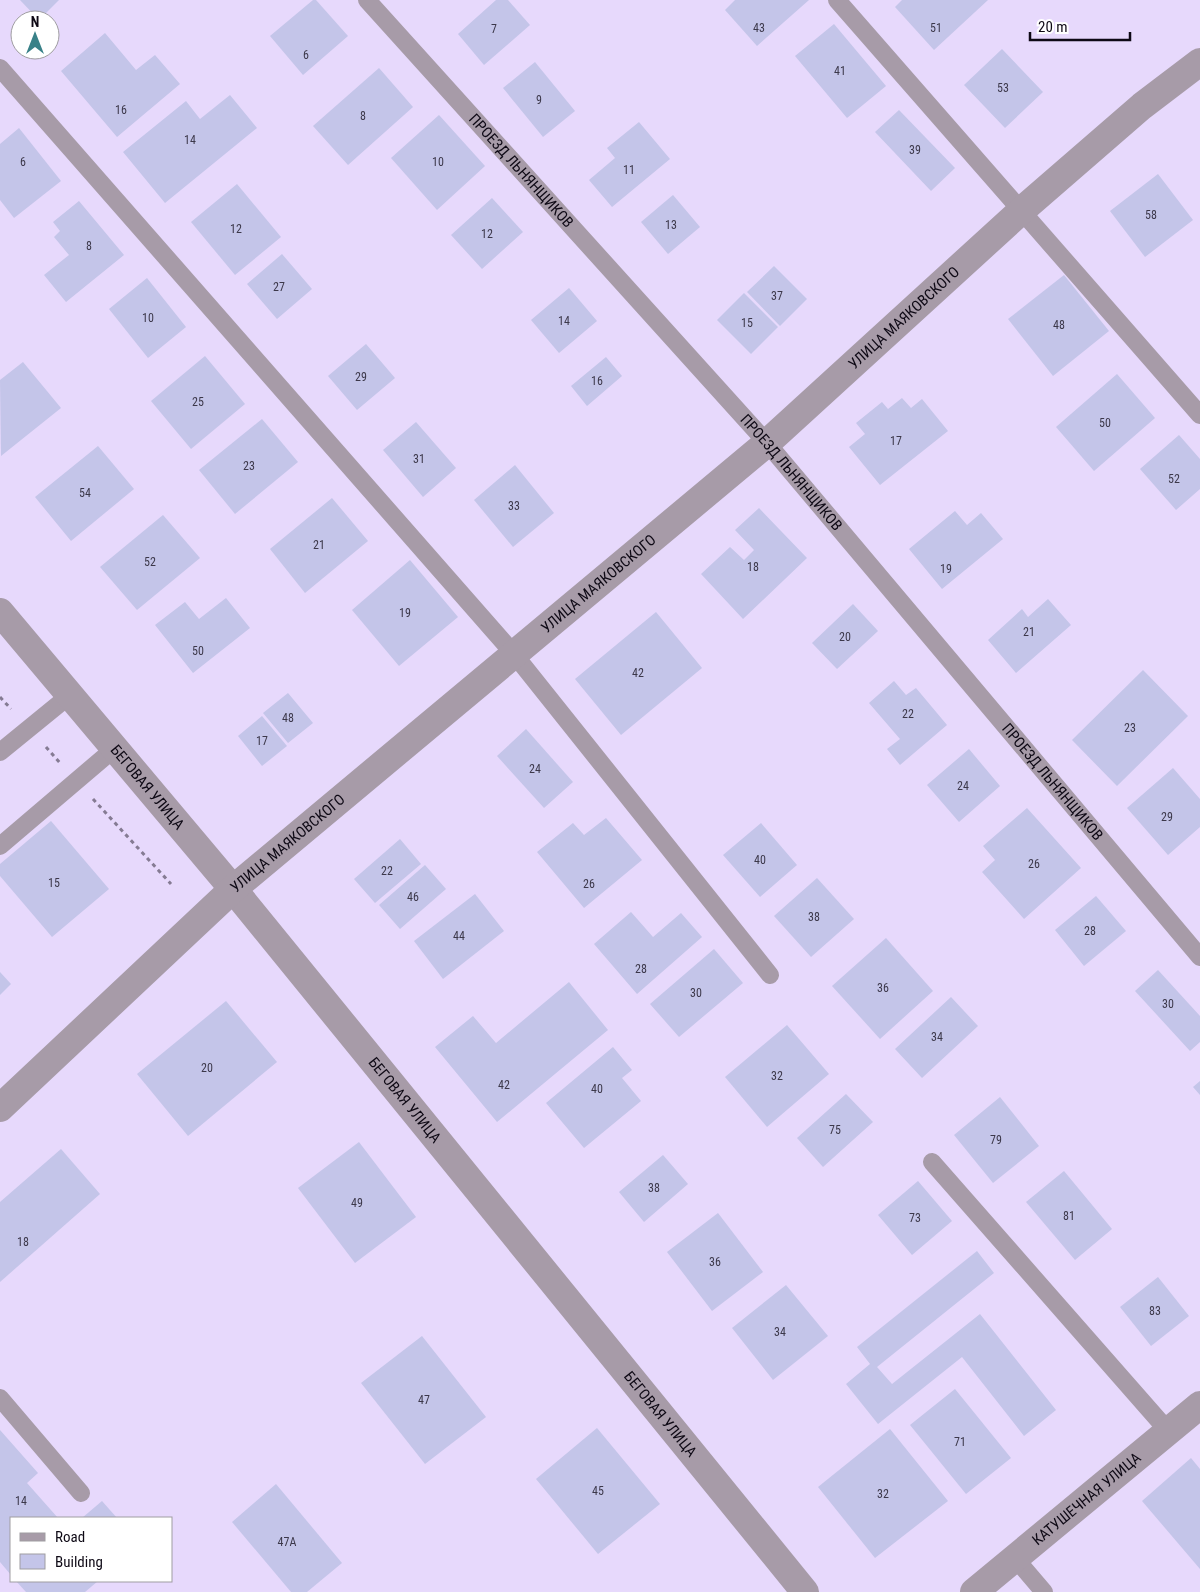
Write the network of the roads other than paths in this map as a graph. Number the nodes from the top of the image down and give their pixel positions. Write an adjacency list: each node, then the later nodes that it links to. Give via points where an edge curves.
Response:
1 (368, 0): 7 (lane, ПРОЕЗД ЛЬНЯНЩИКОВ)
2 (837, 0): 5 (lane)
3 (1200, 62): 5 (street, УЛИЦА МАЯКОВСКОГО, via 1142,106)
4 (0, 68): 9 (lane)
5 (1020, 211): 6 (lane); 7 (street, УЛИЦА МАЯКОВСКОГО)
6 (1200, 415)
7 (767, 443): 9 (street, УЛИЦА МАЯКОВСКОГО); 15 (lane, ПРОЕЗД ЛЬНЯНЩИКОВ)
8 (0, 612): 10 (street, БЕГОВАЯ УЛИЦА)
9 (514, 654): 14 (street, УЛИЦА МАЯКОВСКОГО); 16 (lane)
10 (70, 695): 11 (street, БЕГОВАЯ УЛИЦА); 12 (lane)
11 (115, 748): 13 (lane); 14 (street, БЕГОВАЯ УЛИЦА)
12 (0, 752)
13 (0, 846)
14 (233, 889): 17 (street, УЛИЦА МАЯКОВСКОГО); 24 (street, БЕГОВАЯ УЛИЦА)
15 (1200, 957)
16 (770, 975)
17 (0, 1108)
18 (932, 1162): 21 (lane)
19 (0, 1398): 22 (lane)
20 (1199, 1409): 21 (street, КАТУШЕЧНАЯ УЛИЦА)
21 (1168, 1432): 23 (street, КАТУШЕЧНАЯ УЛИЦА)
22 (81, 1493)
23 (1015, 1558): 25 (street, КАТУШЕЧНАЯ УЛИЦА); 26 (lane)
24 (805, 1592)
25 (974, 1592)
26 (1044, 1592)

